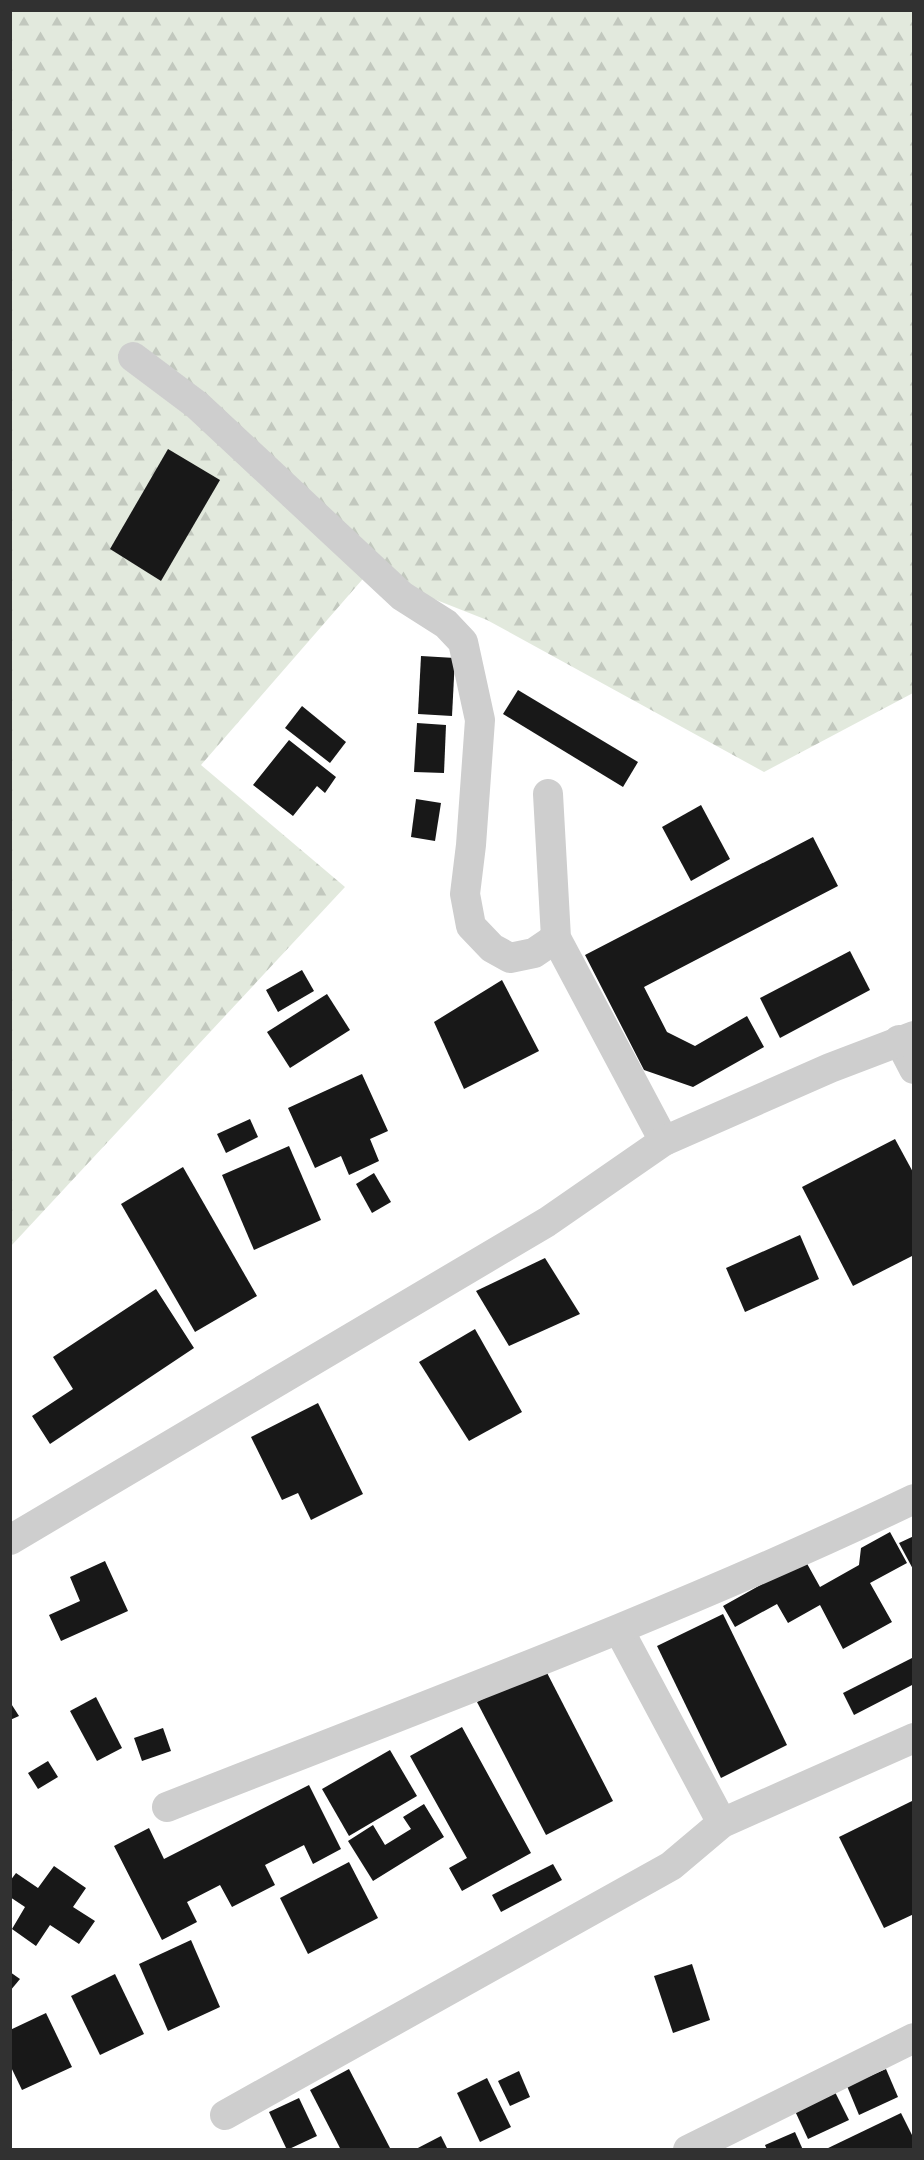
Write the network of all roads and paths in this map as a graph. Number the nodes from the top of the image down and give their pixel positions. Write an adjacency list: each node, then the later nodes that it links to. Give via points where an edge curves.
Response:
1 (133, 357): 3 (street, via 197,405 402,596 446,624 463,642 480,720 465,894 471,926 492,948 510,958 534,953)
2 (549, 794): 3 (street)
3 (556, 938): 6 (street)
4 (907, 1038): 5 (street); 6 (street)
5 (914, 1069)
6 (664, 1141): 8 (street, via 547,1222)
7 (914, 1499): 9 (street)
8 (10, 1540)
9 (620, 1629): 11 (street); 12 (street)
10 (914, 1738): 12 (street)
11 (167, 1806)
12 (722, 1823): 14 (street, via 671,1866)
13 (914, 2038): 15 (street)
14 (225, 2115)
15 (688, 2150)

